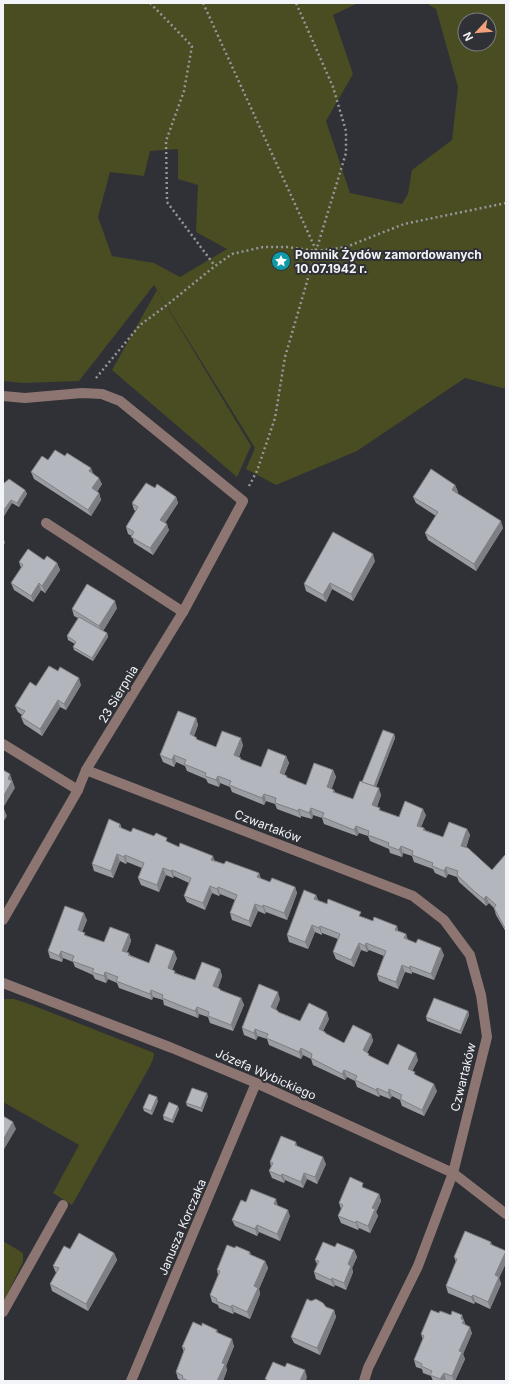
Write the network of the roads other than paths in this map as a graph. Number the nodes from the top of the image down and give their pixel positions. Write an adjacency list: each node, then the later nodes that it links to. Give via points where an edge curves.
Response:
1 (3, 396): 3 (street, 23 Sierpnia, via 25,398 82,393 102,394 120,401 242,501)
2 (46, 523): 3 (street)
3 (183, 612): 5 (street, 23 Sierpnia)
4 (3, 744): 6 (street)
5 (86, 770): 6 (street, 23 Sierpnia); 10 (street, Czwartaków, via 413,896 444,920 470,955 481,995 487,1037)
6 (78, 790): 7 (street, 23 Sierpnia)
7 (3, 920)
8 (3, 983): 9 (street, Józefa Wybickiego)
9 (256, 1083): 10 (street, Józefa Wybickiego); 14 (street, Janusza Korczaka)
10 (453, 1173): 12 (street, Józefa Wybickiego); 15 (street, Czwartaków, via 418,1266)
11 (63, 1205): 13 (street)
12 (506, 1214)
13 (3, 1312)
14 (131, 1381)
15 (364, 1381)

